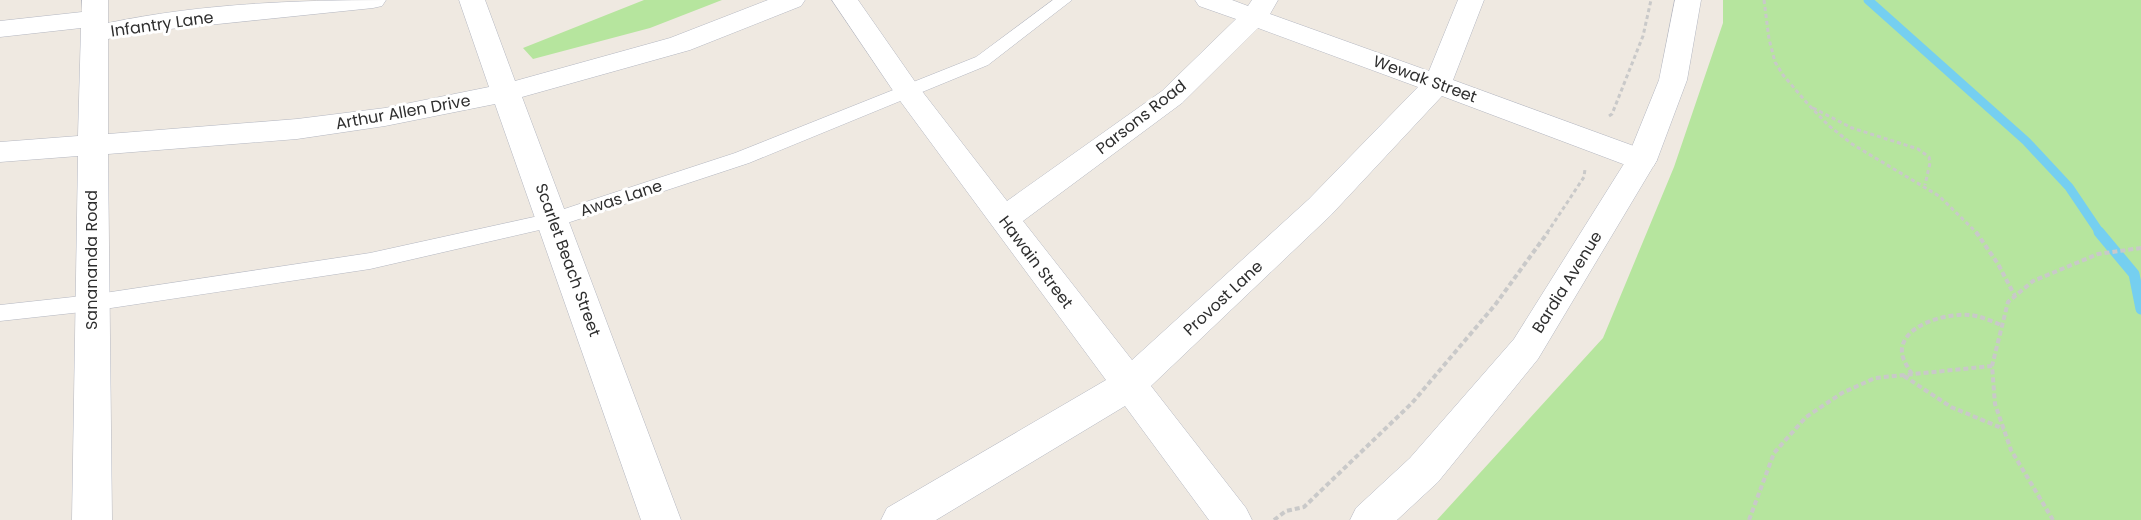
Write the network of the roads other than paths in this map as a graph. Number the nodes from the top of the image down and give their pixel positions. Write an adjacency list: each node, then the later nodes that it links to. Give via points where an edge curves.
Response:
1 (373, 0): 9 (street, Infantry Lane)
2 (472, 0): 14 (street, Scarlet Beach Street)
3 (792, 0): 14 (street, Arthur Allen Drive, via 680,44)
4 (846, 0): 15 (street, Hawain Street)
5 (1064, 0): 15 (lane, Awas Lane, via 982,61)
6 (1208, 0): 10 (street, Wewak Street)
7 (1471, 0): 13 (street, Provost Lane)
8 (1688, 0): 18 (street, Bardia Avenue, via 1673,80)
9 (277, 5): 11 (street, Infantry Lane, via 141,24)
10 (1260, 8): 13 (street, Wewak Street); 19 (street, Parsons Road, via 1172,97)
11 (95, 17): 12 (street, Infantry Lane); 16 (street, Sanananda Road)
12 (0, 29)
13 (1438, 83): 18 (street, Wewak Street); 23 (street, Provost Lane, via 1320,207)
14 (507, 92): 16 (street, Arthur Allen Drive, via 385,117 297,129); 20 (street, Scarlet Beach Street)
15 (908, 92): 19 (street, Hawain Street); 20 (lane, Awas Lane, via 742,158)
16 (92, 146): 17 (street, Arthur Allen Drive); 21 (street, Sanananda Road)
17 (0, 152)
18 (1642, 160): 28 (street, Bardia Avenue, via 1526,349 1424,470)
19 (1004, 219): 23 (street, Hawain Street)
20 (554, 220): 21 (lane, Awas Lane, via 370,261); 25 (street, Scarlet Beach Street)
21 (91, 303): 22 (lane, Awas Lane); 24 (street, Sanananda Road)
22 (0, 313)
23 (1129, 384): 26 (street, Provost Lane); 27 (street, Hawain Street)
24 (92, 520)
25 (661, 520)
26 (901, 520)
27 (1232, 520)
28 (1370, 520)

